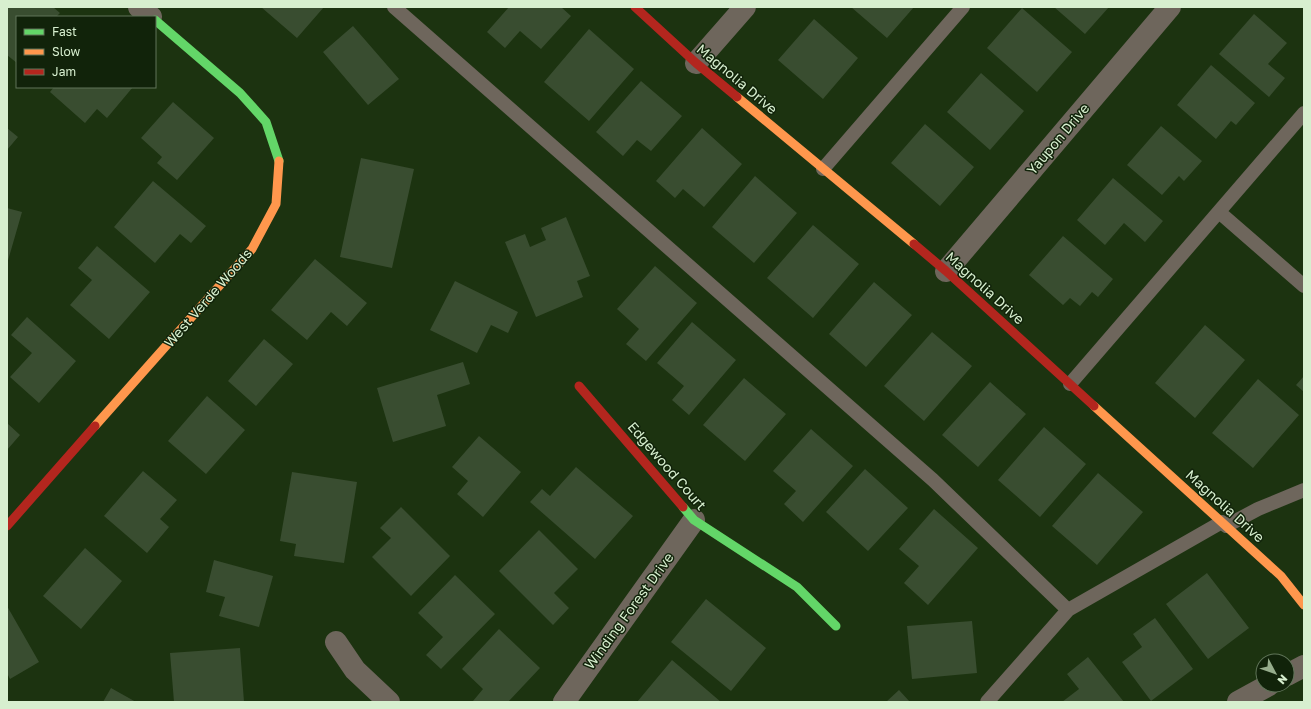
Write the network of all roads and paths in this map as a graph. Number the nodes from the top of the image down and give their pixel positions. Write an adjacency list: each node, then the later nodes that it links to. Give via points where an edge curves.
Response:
1 (139, 7): 7 (street)
2 (394, 7): 22 (lane, via 933,480)
3 (635, 7): 9 (street, Magnolia Drive)
4 (745, 7): 9 (street)
5 (963, 7): 11 (lane)
6 (1170, 7): 13 (street, Yaupon Drive)
7 (150, 16)
8 (156, 21): 20 (street, West Verde Woods, via 240,93 266,122 278,160 276,204 252,249)
9 (696, 63): 11 (street, Magnolia Drive)
10 (1304, 113): 12 (lane)
11 (823, 169): 13 (street, Magnolia Drive)
12 (1219, 212): 14 (lane); 15 (lane)
13 (946, 272): 15 (street, Magnolia Drive)
14 (1304, 286)
15 (1070, 384): 19 (street, Magnolia Drive)
16 (579, 386): 18 (street, Edgewood Court)
17 (1304, 490): 19 (lane)
18 (694, 520): 23 (street, Edgewood Court, via 797,587); 29 (street, Winding Forest Drive)
19 (1224, 524): 21 (street, Magnolia Drive, via 1281,576); 22 (lane)
20 (7, 526)
21 (1304, 605)
22 (1068, 610): 30 (lane)
23 (836, 626)
24 (336, 642): 28 (street, via 355,670)
25 (1304, 666): 26 (street)
26 (1295, 671)
27 (1255, 693): 31 (street)
28 (389, 702)
29 (564, 702)
30 (987, 702)
31 (1238, 702)

